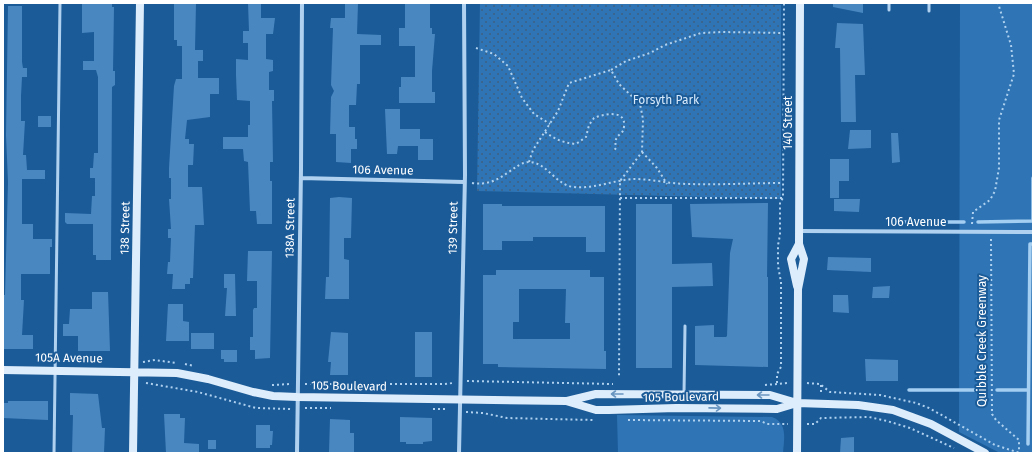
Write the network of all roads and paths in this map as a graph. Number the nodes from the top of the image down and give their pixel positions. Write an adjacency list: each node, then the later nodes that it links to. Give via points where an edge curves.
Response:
1 (60, 3): 35 (lane)
2 (140, 3): 36 (street, 138 Street)
3 (302, 3): 20 (street, 138A Street)
4 (464, 3): 22 (street, 139 Street)
5 (784, 3): 12 (path)
6 (800, 3): 28 (street, 140 Street)
7 (889, 3): 10 (lane)
8 (929, 3): 11 (lane)
9 (998, 3): 27 (path, via 1011,45 1014,74 999,120 999,168 995,191 990,200 973,212)
10 (889, 10)
11 (929, 11)
12 (784, 33): 14 (path, via 701,34 665,45); 23 (path)
13 (476, 48): 15 (path, via 494,54 508,66 522,98 534,114)
14 (611, 70): 15 (path, via 569,83); 18 (path, via 619,84 640,104 643,119)
15 (551, 124): 16 (path)
16 (544, 132): 17 (path, via 554,139 576,144 586,137 594,118 618,114 625,125 614,140 616,148); 19 (path)
17 (613, 152)
18 (642, 152): 21 (path); 24 (path)
19 (529, 162): 21 (path, via 571,187 582,188); 22 (path, via 493,182)
20 (301, 178): 22 (street, 106 Avenue); 50 (street, 138A Street)
21 (620, 181): 24 (path, via 640,180); 25 (path)
22 (464, 182): 51 (street, 139 Street)
23 (783, 183): 24 (path); 26 (path)
24 (667, 184)
25 (620, 198): 26 (path); 37 (path)
26 (783, 198): 44 (path, via 780,202 778,245 781,282 781,367)
27 (972, 226)
28 (799, 231): 29 (street, 106 Avenue); 31 (street, 140 Street)
29 (1033, 232)
30 (991, 240): 67 (path, Quibble Creek Greenway, via 992,414 1019,440)
31 (799, 244): 32 (street, 140 Street, via 804,259); 32 (street, 140 Street, via 791,259)
32 (798, 288): 53 (street, 140 Street)
33 (685, 326): 48 (lane)
34 (3, 370): 35 (street, 105A Avenue)
35 (55, 370): 36 (street, 105A Avenue); 61 (lane)
36 (134, 371): 50 (street, 105 Boulevard, via 193,375 253,392); 62 (street, 138 Street)
37 (619, 377)
38 (468, 381): 43 (path)
39 (147, 383): 54 (path, via 198,392 256,408)
40 (451, 383): 42 (path)
41 (781, 383): 44 (path)
42 (309, 384)
43 (619, 384)
44 (776, 384): 46 (path); 47 (path)
45 (820, 384): 49 (path)
46 (764, 386)
47 (777, 388)
48 (684, 394): 52 (street, 105 Boulevard, one-way to 52, via 596,394); 53 (street, 105 Boulevard, one-way to 48, via 770,395)
49 (821, 396)
50 (297, 398): 51 (street, 105 Boulevard); 63 (street, 138A Street)
51 (459, 400): 52 (street, 105 Boulevard); 64 (street, 139 Street)
52 (566, 401): 53 (street, 105 Boulevard, one-way to 53, via 596,410 777,409)
53 (797, 403): 65 (street, 140 Street); 66 (street, 105 Boulevard, via 858,405 893,410 931,424)
54 (286, 409)
55 (821, 414): 56 (path)
56 (821, 418): 59 (path, via 816,424); 60 (path, via 869,417 887,421 910,428)
57 (777, 419): 58 (path)
58 (777, 424)
59 (811, 424)
60 (956, 449)
61 (54, 453)
62 (133, 453)
63 (296, 453)
64 (459, 453)
65 (797, 453)
66 (985, 453)
67 (1019, 453)

